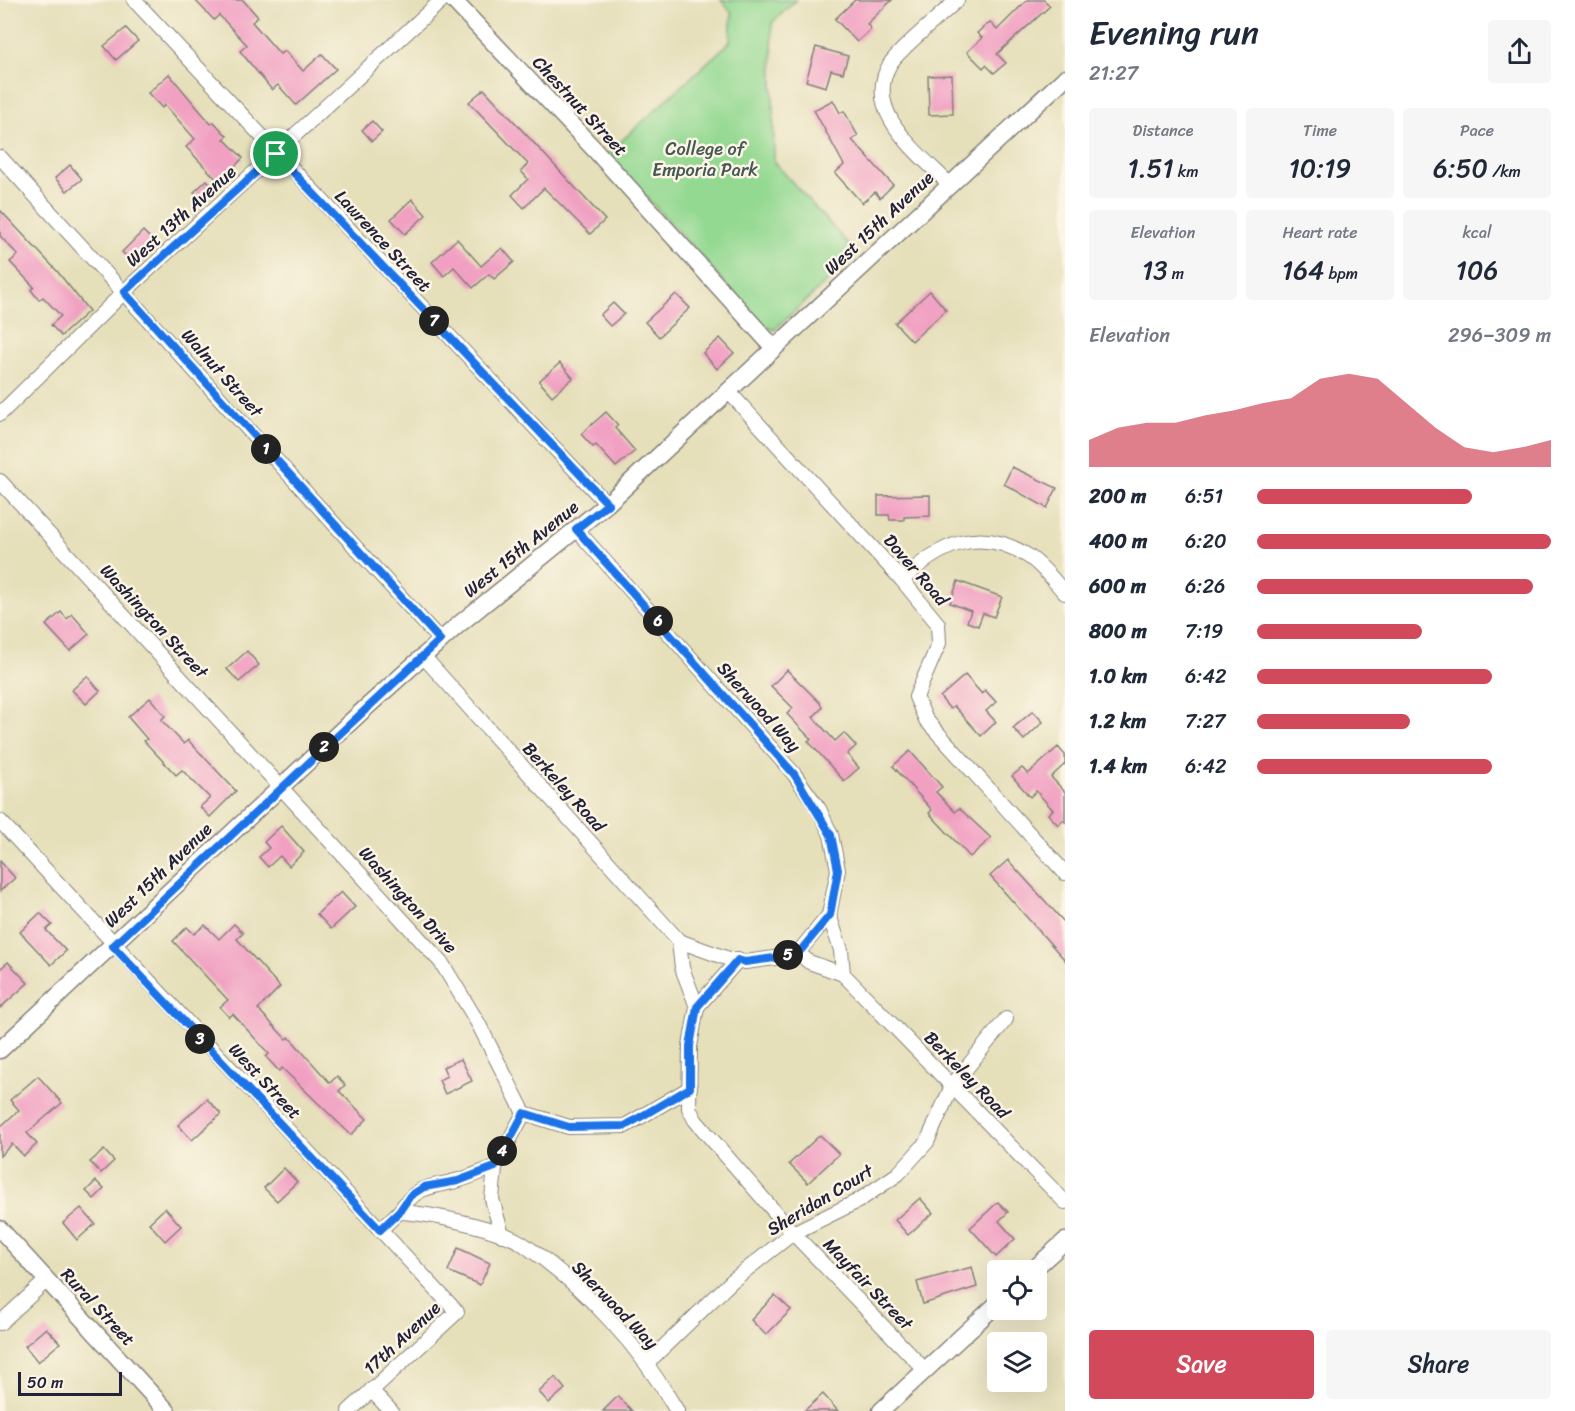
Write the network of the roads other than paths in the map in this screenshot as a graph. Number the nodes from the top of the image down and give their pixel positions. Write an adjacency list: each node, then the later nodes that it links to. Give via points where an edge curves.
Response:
1 (134, 0): 6 (street, Lawrence Street)
2 (442, 0): 6 (street, West 13th Avenue)
3 (453, 0): 10 (street, Chestnut Street)
4 (957, 0): 8 (street, via 891,62 880,86 884,110 898,131)
5 (1065, 78): 8 (street, West 15th Avenue)
6 (276, 154): 9 (street, West 13th Avenue); 14 (street, Lawrence Street)
7 (0, 158): 9 (street, Walnut Street)
8 (950, 185): 10 (street, West 15th Avenue)
9 (124, 292): 12 (street, West 13th Avenue); 18 (street, Walnut Street)
10 (774, 348): 11 (street, West 15th Avenue)
11 (728, 391): 14 (street, West 15th Avenue); 16 (street, Dover Road)
12 (0, 414)
13 (0, 481): 20 (street, Washington Street)
14 (608, 504): 15 (street, West 15th Avenue)
15 (576, 529): 18 (street, West 15th Avenue); 23 (street, Sherwood Way, via 794,774 819,810 831,835 838,870)
16 (902, 580): 17 (street, via 924,560 951,544 977,539 1008,546 1030,557); 22 (street, Dover Road, via 938,624 939,643 915,697 926,720)
17 (1065, 593)
18 (440, 640): 19 (street, West 15th Avenue)
19 (423, 656): 20 (street, West 15th Avenue); 24 (street, Berkeley Road)
20 (281, 786): 25 (street, West 15th Avenue); 34 (street, Washington Drive, via 441,962 478,1023)
21 (0, 821): 25 (street, West Street)
22 (1065, 873)
23 (830, 915): 26 (street, Sherwood Way); 28 (street, via 841,950)
24 (679, 941): 27 (street, Sherwood Way); 29 (street, via 682,968)
25 (113, 946): 31 (street, West 15th Avenue); 39 (street, West Street)
26 (796, 951): 27 (street, Sherwood Way, via 782,957); 28 (street, Berkeley Road, via 809,962)
27 (738, 960): 29 (street)
28 (843, 974): 32 (street, Berkeley Road)
29 (697, 1007): 33 (street, Mayfair Street, via 690,1046)
30 (1006, 1019): 32 (street, Sheridan Court)
31 (0, 1050)
32 (952, 1086): 36 (street, Berkeley Road); 40 (street, Sheridan Court, via 927,1142 898,1174 858,1202)
33 (690, 1088): 34 (street, via 625,1126 569,1127); 40 (street, Mayfair Street, via 689,1108 695,1120)
34 (524, 1113): 35 (street)
35 (495, 1167): 37 (street, via 458,1181 424,1187 410,1196); 41 (street, via 492,1199)
36 (1065, 1202)
37 (399, 1212): 39 (street); 41 (street, Sherwood Way, via 425,1213)
38 (0, 1229): 44 (street, Rural Street)
39 (380, 1230): 45 (street, West Street)
40 (793, 1233): 48 (street, Sheridan Court, via 732,1281); 49 (street, Mayfair Street)
41 (502, 1235): 48 (street, Sherwood Way, via 521,1242 576,1285)
42 (1065, 1241): 43 (street)
43 (1044, 1260)
44 (47, 1280): 47 (street); 51 (street, Rural Street)
45 (457, 1312): 50 (street, 17th Avenue)
46 (987, 1314): 49 (street)
47 (0, 1323)
48 (647, 1363): 54 (street, Sherwood Way)
49 (926, 1370): 55 (street)
50 (371, 1390): 52 (street, 17th Avenue); 53 (street)
51 (167, 1411)
52 (349, 1411)
53 (391, 1411)
54 (677, 1411)
55 (881, 1411)

